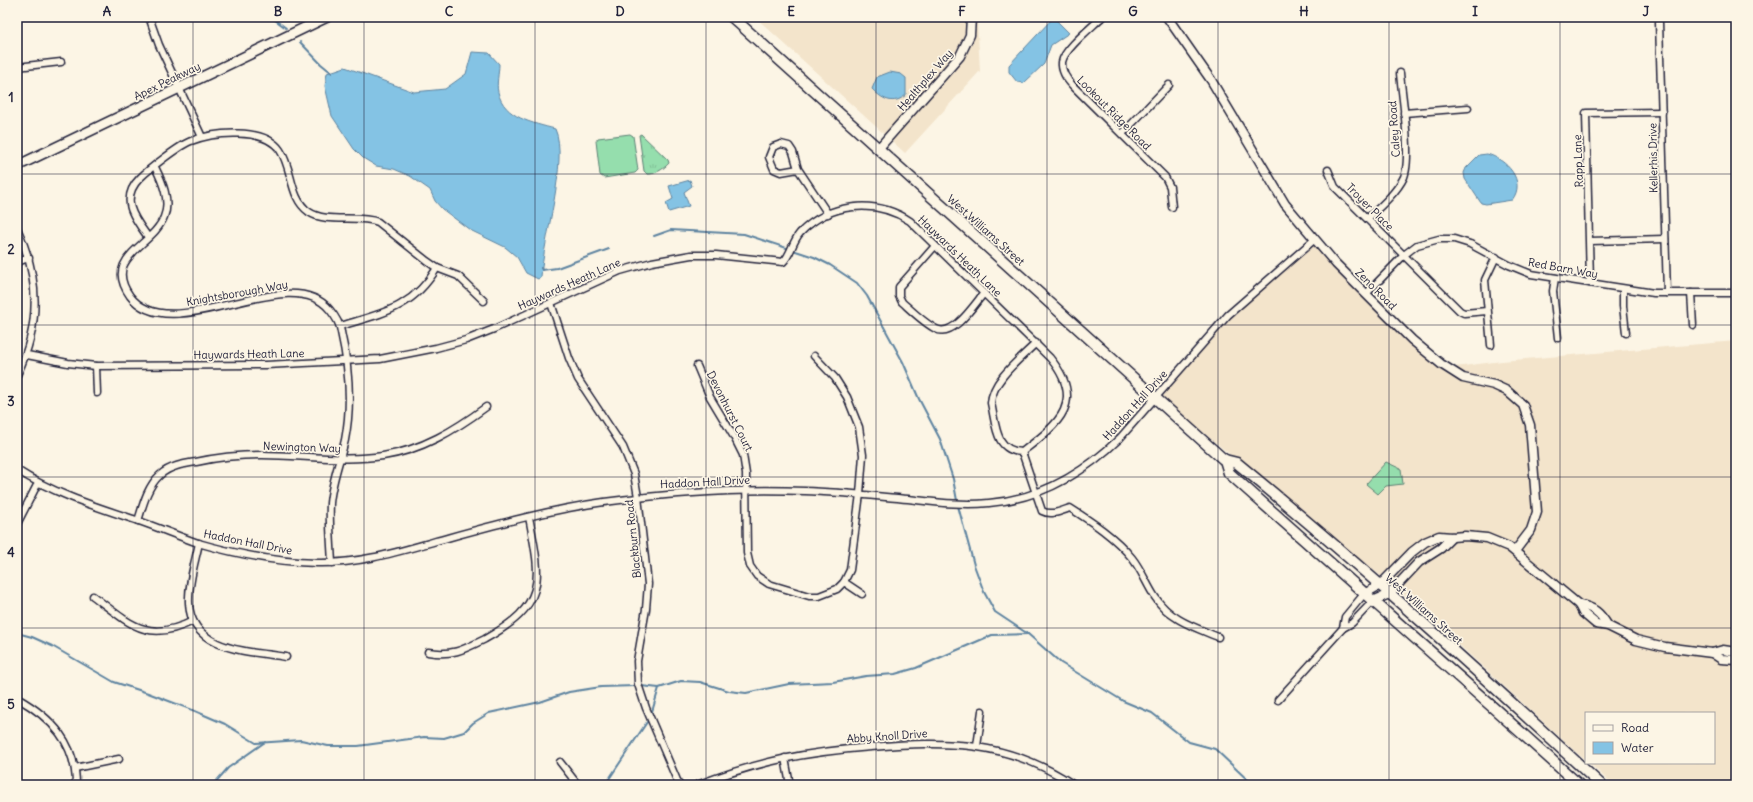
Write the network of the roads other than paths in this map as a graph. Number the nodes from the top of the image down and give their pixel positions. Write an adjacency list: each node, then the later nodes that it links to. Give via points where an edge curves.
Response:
1 (149, 17): 12 (street, via 156,39)
2 (327, 17): 12 (main road, Apex Peakway)
3 (732, 17): 18 (main road, West Williams Street)
4 (971, 17): 18 (street, Healthplex Way, via 970,35 960,56)
5 (1102, 17): 16 (street, Lookout Ridge Road, via 1069,50 1062,67 1068,80)
6 (1167, 17): 28 (street, Zeno Road, via 1215,87 1285,204)
7 (1659, 22): 14 (street, Kellerhis Drive)
8 (61, 62): 9 (street)
9 (17, 67)
10 (1400, 73): 15 (street, Caley Road)
11 (1169, 85): 16 (street)
12 (180, 89): 17 (street); 19 (main road, Apex Peakway)
13 (1468, 108): 15 (street)
14 (1662, 112): 29 (street, Kellerhis Drive); 30 (street, Rapp Lane, via 1586,114)
15 (1404, 113): 25 (street, Caley Road, via 1407,157 1404,178)
16 (1122, 134): 23 (street, Lookout Ridge Road, via 1165,177 1170,187)
17 (202, 138): 20 (street, via 185,144); 36 (street, via 251,134 262,136 272,142 284,157 296,195 310,213 378,222 418,256)
18 (878, 149): 61 (main road, West Williams Street)
19 (17, 166)
20 (154, 167): 27 (street, Knightsborough Way, via 165,191 166,208 161,224); 27 (street, via 135,183 129,198 132,215)
21 (798, 169): 21 (street, via 789,146 781,144 772,147 769,157 774,169 781,172); 24 (street)
22 (1328, 170): 25 (street, Troyer Place, via 1335,187)
23 (1172, 207)
24 (828, 214): 31 (street, Haywards Heath Lane, via 856,206 887,209 910,221); 46 (street, Haywards Heath Lane, via 799,234 783,262 716,255 667,258 620,271)
25 (1368, 218): 32 (street, Troyer Place)
26 (17, 228): 33 (street)
27 (148, 237): 49 (street, Knightsborough Way, via 125,261 122,273 127,291 141,306 166,313 187,313 278,294 301,294 313,296 323,303)
28 (1315, 239): 44 (street, Zeno Road); 61 (street, Haddon Hall Drive, via 1228,315)
29 (1665, 239): 30 (street); 40 (street, Kellerhis Drive)
30 (1590, 241): 38 (street, Rapp Lane)
31 (935, 246): 43 (street, Haywards Heath Lane); 43 (street, via 899,287 902,302 936,329 948,330 956,326)
32 (1404, 254): 34 (street, Red Barn Way, via 1429,241 1454,238); 44 (street, Red Barn Way); 47 (street, Troyer Place, via 1464,313)
33 (29, 258): 35 (street); 54 (street, via 36,301 33,329)
34 (1496, 258): 37 (street, Red Barn Way, via 1521,271); 47 (street, via 1485,280)
35 (17, 262)
36 (437, 268): 45 (street, via 458,276); 49 (street, via 424,287 401,306)
37 (1555, 278): 38 (street, Red Barn Way); 51 (street, via 1553,291)
38 (1590, 283): 39 (street, Red Barn Way)
39 (1623, 289): 40 (street, Red Barn Way); 50 (street, via 1622,306)
40 (1667, 293): 41 (street, Red Barn Way)
41 (1691, 293): 42 (street, Red Barn Way); 48 (street)
42 (1736, 293)
43 (984, 294): 52 (street, Haywards Heath Lane)
44 (1366, 294): 77 (street, Zeno Road, via 1412,340 1441,364 1463,378 1494,385 1507,391 1523,405 1530,425 1537,512 1531,530)
45 (484, 301)
46 (551, 303): 56 (street, Haywards Heath Lane, via 494,329 436,348 380,359); 71 (street, Blackburn Road, via 578,379 627,454)
47 (1487, 311): 53 (street)
48 (1694, 325)
49 (340, 326): 56 (street, Knightsborough Way)
50 (1626, 333)
51 (1558, 338)
52 (1036, 343): 63 (street, Haywards Heath Lane, via 1062,373 1066,402 1053,428); 63 (street, via 1000,380 991,397 1001,443 1007,450)
53 (1491, 345)
54 (26, 355): 57 (street, Haywards Heath Lane); 59 (street)
55 (814, 356): 70 (street, via 841,387 856,417 862,448)
56 (346, 362): 57 (street, Haywards Heath Lane); 64 (street, Knightsborough Way, via 349,412)
57 (96, 366): 60 (street)
58 (696, 366): 68 (street, Devonhurst Court, via 710,397 740,447 745,463)
59 (17, 375)
60 (97, 393)
61 (1156, 398): 65 (main road, West Williams Street); 69 (street, Haddon Hall Drive, via 1120,438 1088,466 1060,483)
62 (486, 407): 64 (street, Newington Way, via 447,433 413,449 383,456)
63 (1022, 452): 69 (street)
64 (340, 458): 73 (street, Newington Way, via 239,456 207,459 174,467 160,475 149,489); 78 (street, Knightsborough Way, via 330,503)
65 (1225, 460): 80 (main road, West Williams Street, via 1237,463); 82 (main road, West Williams Street, via 1229,472)
66 (17, 470): 67 (street, Haddon Hall Drive)
67 (38, 483): 73 (street, Haddon Hall Drive); 74 (street)
68 (747, 490): 70 (street, Haddon Hall Drive); 71 (street, Haddon Hall Drive); 79 (street, Devonhurst Court, via 747,553 750,566 757,576 769,584 809,596 827,594)
69 (1036, 492): 70 (street, Haddon Hall Drive, via 1007,501 964,504); 88 (street, via 1042,511 1047,514 1070,508 1099,526 1132,558 1155,598 1172,616)
70 (860, 494): 79 (street, via 850,570)
71 (638, 497): 72 (street, Haddon Hall Drive); 104 (street, Blackburn Road, via 648,584 638,661 638,684)
72 (529, 516): 78 (street, Haddon Hall Drive, via 383,556); 89 (street, via 538,577 526,607 507,626 460,651 444,655)
73 (138, 521): 76 (street, Haddon Hall Drive)
74 (17, 524)
75 (1452, 537): 77 (street, via 1487,538 1501,542); 80 (street, via 1439,536 1418,547); 83 (street, via 1441,548 1419,562)
76 (199, 543): 78 (street, Haddon Hall Drive, via 287,561); 86 (street, via 189,594)
77 (1515, 551): 91 (street, via 1579,605 1583,613 1596,624 1608,626 1632,638 1656,645)
78 (332, 563)
79 (844, 582): 81 (street)
80 (1380, 586): 82 (street); 83 (main road, West Williams Street)
81 (862, 594)
82 (1364, 594): 85 (main road, West Williams Street); 87 (street, via 1345,617)
83 (1389, 594): 85 (street); 109 (main road, West Williams Street)
84 (92, 596): 86 (street, via 133,624 148,630 170,631)
85 (1372, 601): 87 (street, via 1352,623); 108 (main road, West Williams Street, via 1493,706)
86 (193, 621): 92 (street, via 207,638 218,645)
87 (1343, 628): 95 (street)
88 (1218, 637)
89 (428, 652)
90 (1736, 652): 91 (street, via 1723,650)
91 (1712, 653): 93 (street, via 1721,659)
92 (286, 657)
93 (1736, 660)
94 (17, 698): 101 (street, via 42,714 57,729)
95 (1278, 700)
96 (982, 711): 97 (street)
97 (977, 746): 98 (street, Abby Knoll Drive, via 948,743 902,745 828,751); 107 (street, Abby Knoll Drive, via 1035,764)
98 (785, 758): 105 (street, Abby Knoll Drive, via 760,763); 106 (street)
99 (119, 759): 101 (street)
100 (560, 762): 103 (street)
101 (75, 768): 102 (street)
102 (76, 785)
103 (578, 785)
104 (679, 785)
105 (697, 785)
106 (790, 785)
107 (1074, 785)
108 (1578, 785)
109 (1601, 785)

